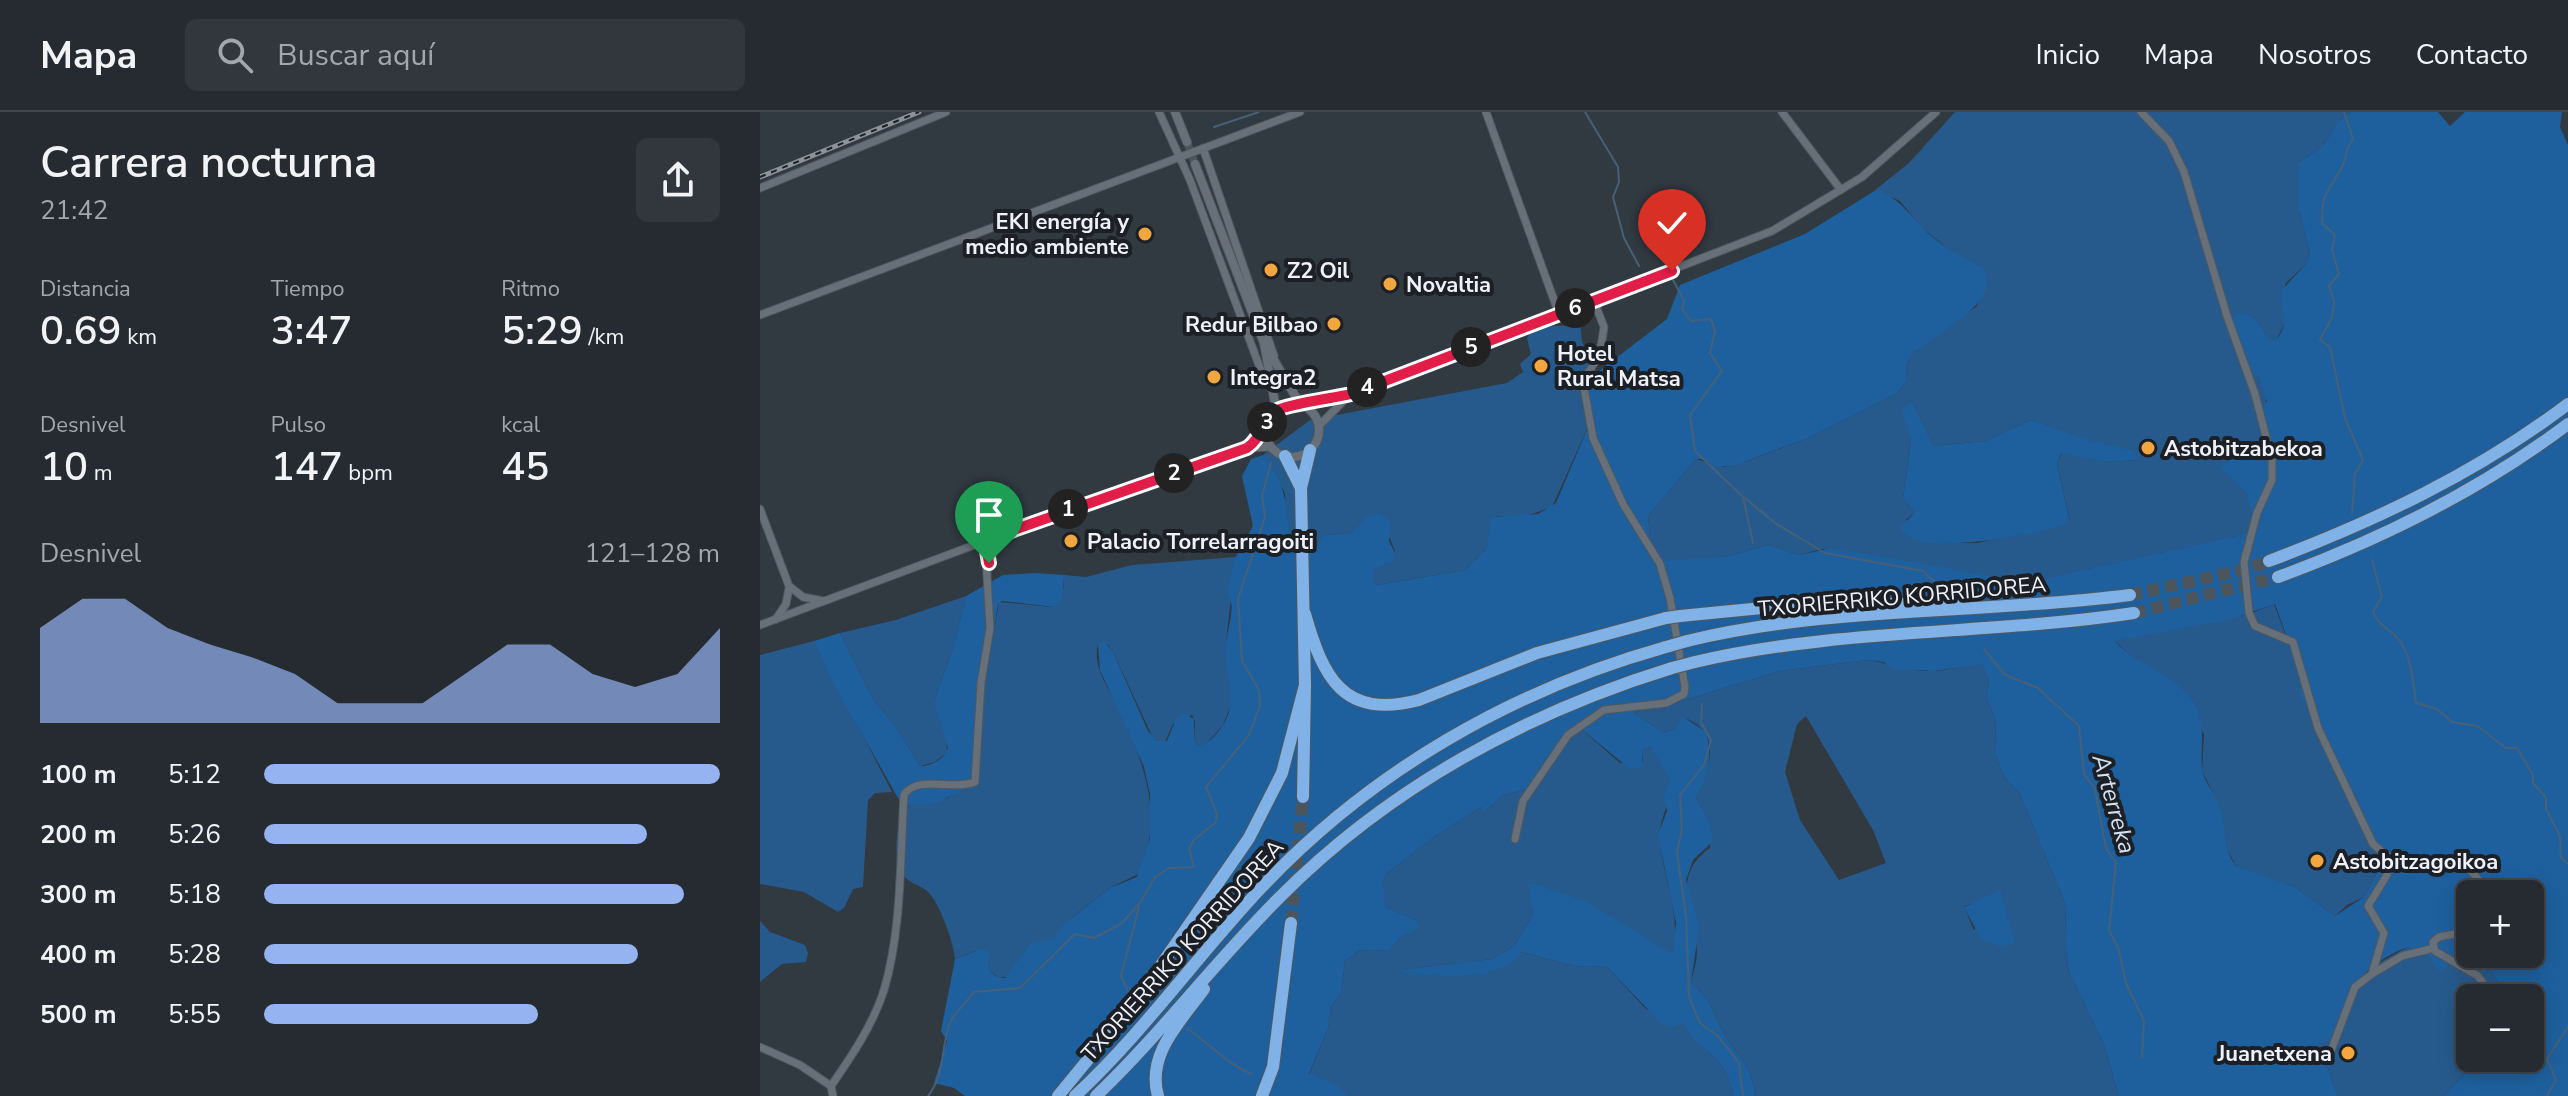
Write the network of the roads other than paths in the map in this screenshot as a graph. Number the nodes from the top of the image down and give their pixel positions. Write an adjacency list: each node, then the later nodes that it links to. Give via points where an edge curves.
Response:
1 (946, 112): 13 (street)
2 (1159, 112): 11 (street)
3 (1175, 112): 9 (street)
4 (1300, 112): 10 (street)
5 (1486, 112): 16 (street)
6 (1782, 112): 14 (street)
7 (1936, 112): 14 (street)
8 (2141, 112): 49 (street, via 2169,141 2184,172 2272,460 2272,480 2246,547 2249,613 2255,626 2293,642 2318,728 2373,844)
9 (1187, 142)
10 (1203, 148): 11 (street); 19 (street)
11 (1178, 158): 17 (street); 20 (street, via 1263,376)
12 (1195, 164): 18 (street)
13 (760, 188)
14 (1841, 190): 15 (street, via 1741,245)
15 (1594, 301): 16 (street); 48 (street, via 1604,327 1600,353 1583,382 1593,438 1623,504 1660,564 1684,694 1666,703 1604,710 1568,735 1523,801)
16 (1559, 314): 21 (street)
17 (760, 315)
18 (1264, 343): 19 (street); 20 (street)
19 (1279, 370): 23 (street)
20 (1271, 384): 24 (street)
21 (1351, 394): 23 (street); 26 (street)
22 (2568, 404): 35 (highway, via 2508,447 2425,494)
23 (1302, 405): 24 (street); 26 (street)
24 (1276, 409): 27 (street)
25 (2568, 424): 36 (highway, via 2432,511)
26 (1319, 426): 30 (street)
27 (1265, 428): 28 (street); 29 (street)
28 (1271, 447): 29 (street); 31 (street)
29 (1247, 448): 34 (street)
30 (1310, 450): 31 (street); 32 (highway)
31 (1285, 456): 32 (highway)
32 (1301, 488): 43 (highway)
33 (760, 509): 37 (street)
34 (985, 540): 39 (street); 59 (street, via 990,628 975,782 951,787 922,784 904,795 893,952 868,1026)
35 (2269, 561)
36 (2278, 577)
37 (791, 595): 39 (street); 41 (street); 44 (street)
38 (2130, 595): 40 (highway, TXORIERRIKO KORRIDOREA)
39 (823, 601): 41 (street)
40 (2060, 604): 43 (highway, via 1782,606 1673,617 1562,645 1393,706 1364,703 1336,687 1319,662); 62 (highway, TXORIERRIKO KORRIDOREA, bridge, via 1808,621 1687,641 1588,671 1514,703 1377,785 1311,838)
41 (799, 611): 44 (street)
42 (2134, 613): 53 (highway, TXORIERRIKO KORRIDOREA, bridge, via 1833,638 1672,668 1552,712 1435,774 1332,849)
43 (1305, 614): 46 (highway)
44 (776, 619): 45 (street)
45 (760, 625)
46 (1305, 685): 47 (highway); 61 (highway, via 1282,773 1249,838 1137,1000)
47 (1303, 797)
48 (1515, 839)
49 (2387, 862): 50 (street, via 2452,860 2471,869); 55 (street, via 2387,875 2368,906 2384,933)
50 (2477, 880)
51 (1291, 923): 65 (highway, via 1273,1067)
52 (2456, 934): 54 (street, via 2439,937)
53 (1241, 938): 63 (highway, TXORIERRIKO KORRIDOREA); 64 (highway, via 1161,1051 1155,1079)
54 (2434, 948): 55 (street, via 2402,956); 56 (street)
55 (2372, 974): 58 (street, via 2355,987)
56 (2483, 984)
57 (760, 1047): 59 (street)
58 (2331, 1051)
59 (831, 1086): 60 (street)
60 (833, 1096)
61 (1058, 1096)
62 (1075, 1096)
63 (1096, 1096)
64 (1158, 1096)
65 (1262, 1096)

